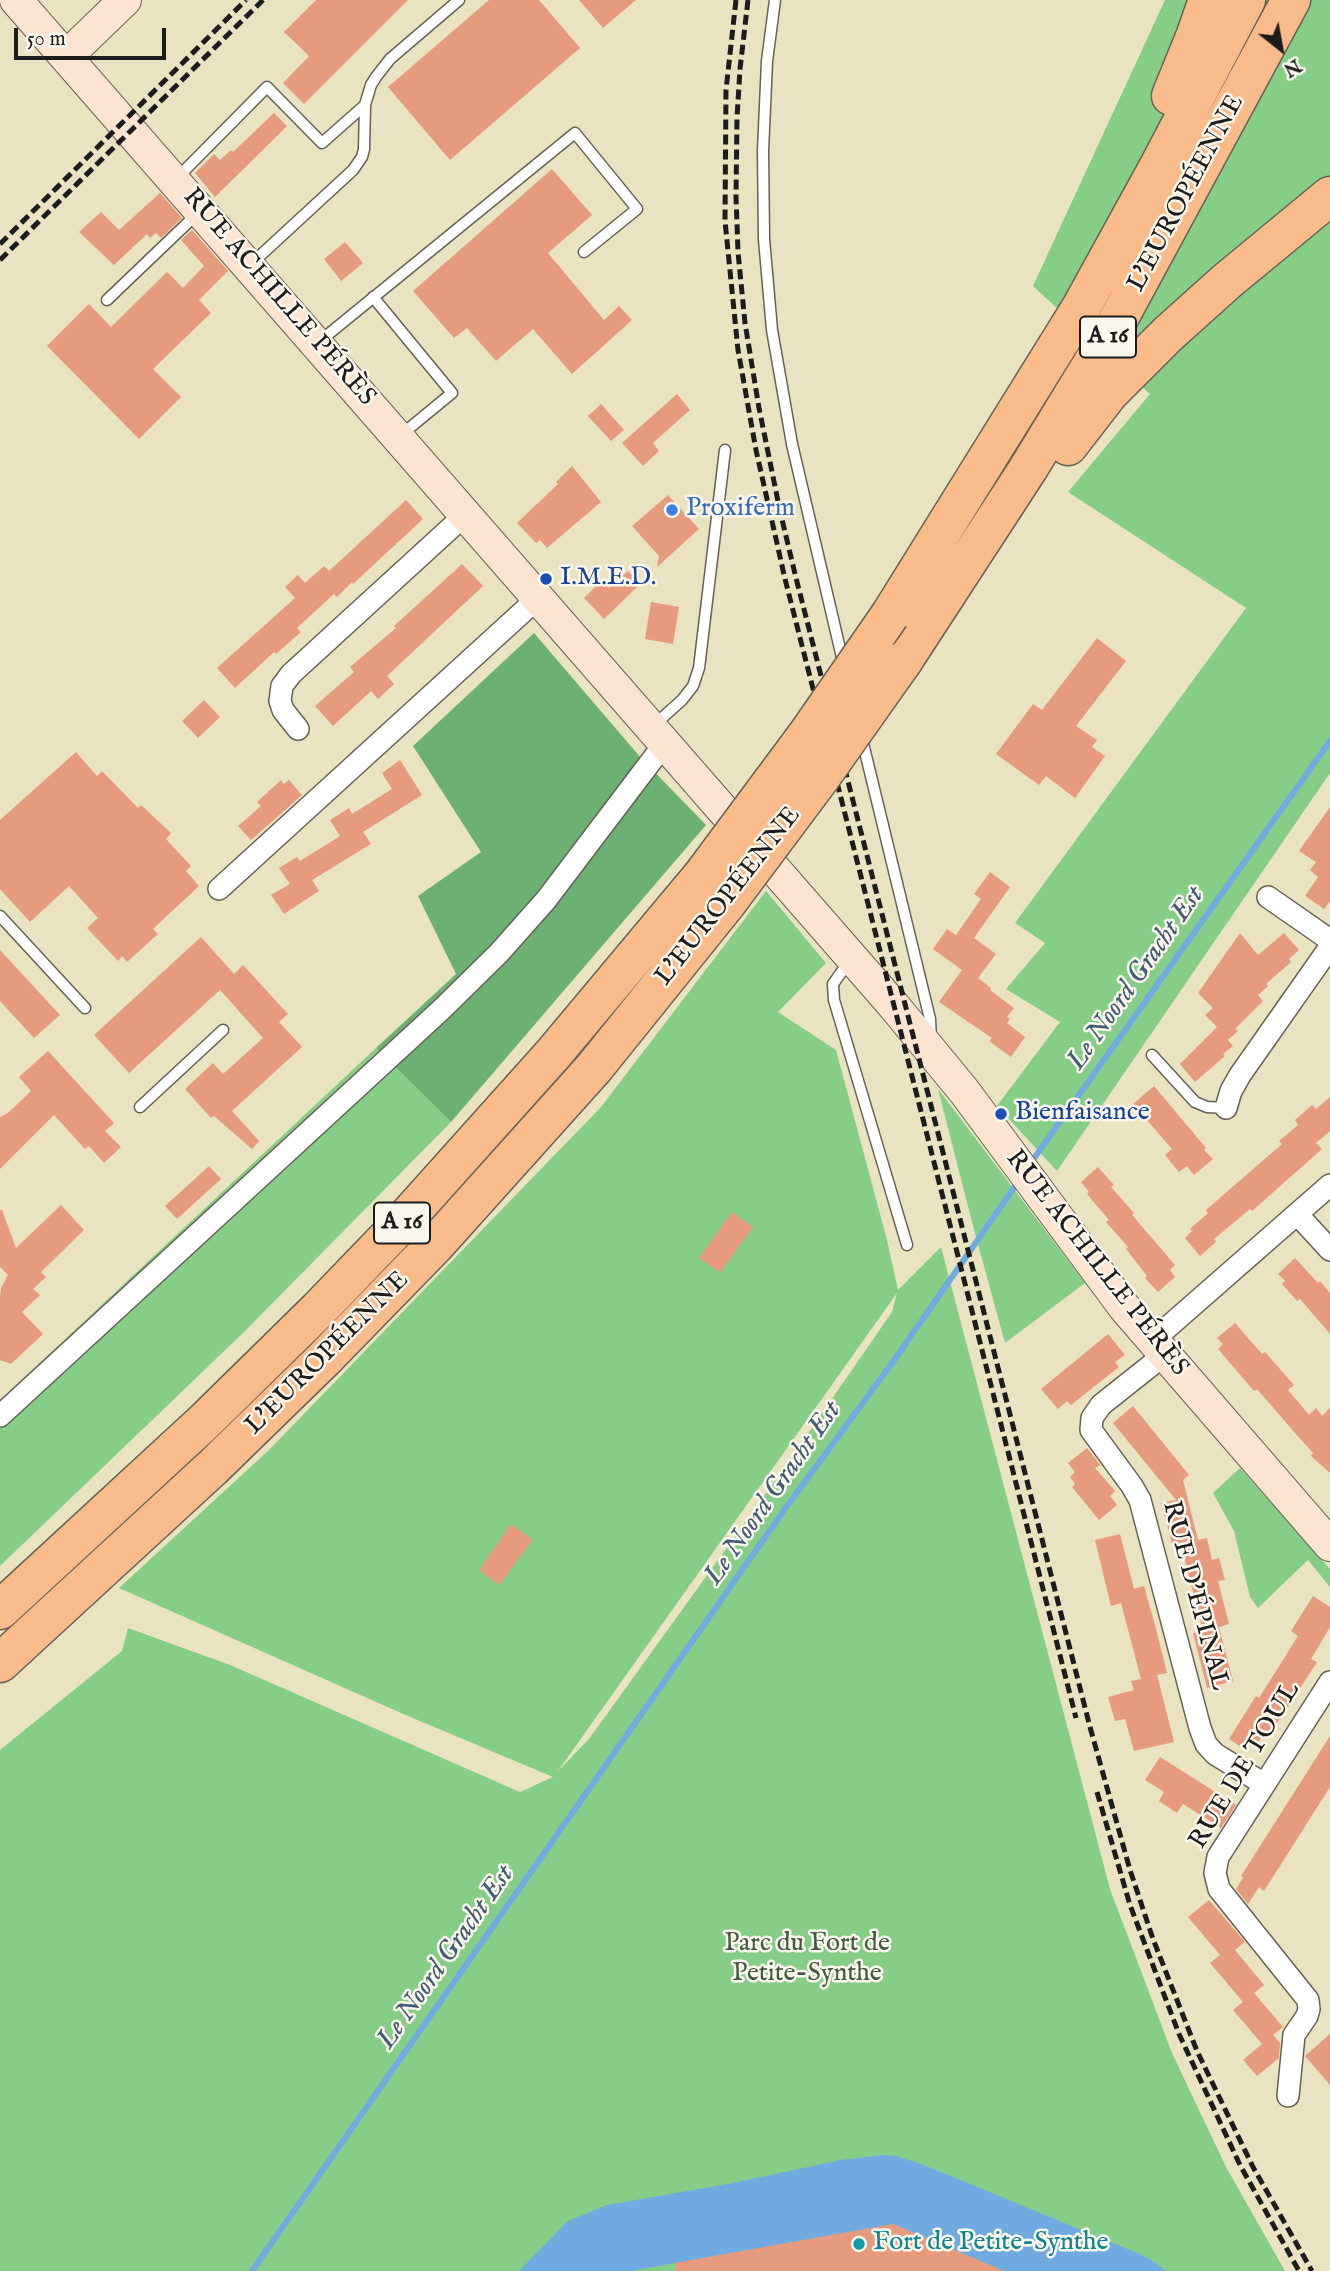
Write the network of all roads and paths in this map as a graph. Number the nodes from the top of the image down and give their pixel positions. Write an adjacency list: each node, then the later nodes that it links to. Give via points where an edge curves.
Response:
1 (16, 0): 8 (street, RUE ACHILLE PÉRÈS)
2 (125, 0): 8 (street)
3 (458, 0): 9 (lane, via 383,67)
4 (775, 0): 24 (lane, via 763,151 772,330 795,456)
5 (1208, 0): 18 (highway, via 1174,89)
6 (1246, 0): 18 (highway, L'EUROPÉENNE / A 16, via 1107,263)
7 (1291, 0): 23 (highway, L'EUROPÉENNE / A 16, via 1111,333)
8 (66, 57): 10 (street, RUE ACHILLE PÉRÈS)
9 (365, 105): 10 (lane, via 323,143 267,87); 14 (lane, via 364,149 358,164)
10 (174, 180): 12 (street, RUE ACHILLE PÉRÈS)
11 (1330, 196): 23 (highway, via 1179,324 1109,393)
12 (201, 210): 14 (street, RUE ACHILLE PÉRÈS); 16 (lane)
13 (584, 252): 15 (lane, via 637,209 575,133)
14 (249, 266): 17 (street, RUE ACHILLE PÉRÈS)
15 (373, 297): 17 (lane); 19 (lane, via 452,393)
16 (107, 300)
17 (317, 343): 19 (street, RUE ACHILLE PÉRÈS)
18 (1032, 390): 47 (highway, L'EUROPÉENNE / A 16, bridge, via 890,615 809,732 702,876 563,1043 399,1226 234,1393)
19 (399, 436): 21 (street, RUE ACHILLE PÉRÈS)
20 (725, 450): 27 (lane, via 699,668 693,686)
21 (466, 514): 22 (street, RUE ACHILLE PÉRÈS); 26 (street, via 291,674 280,701)
22 (538, 598): 27 (street, RUE ACHILLE PÉRÈS); 28 (street)
23 (903, 661): 48 (highway, L'EUROPÉENNE / A 16, bridge, via 726,904 594,1068 435,1245 260,1423)
24 (851, 695)
25 (854, 708): 36 (lane, via 930,1019)
26 (298, 729)
27 (658, 735): 33 (street, RUE ACHILLE PÉRÈS); 45 (street, via 547,900 499,953)
28 (219, 888)
29 (1268, 897): 31 (street)
30 (0, 916): 34 (lane)
31 (1330, 940)
32 (1330, 947): 39 (street, via 1240,1075)
33 (852, 958): 36 (street, RUE ACHILLE PÉRÈS); 42 (lane, via 834,985 834,1000)
34 (85, 1008)
35 (223, 1030): 38 (lane)
36 (930, 1050): 44 (street, RUE ACHILLE PÉRÈS)
37 (1152, 1055): 39 (lane, via 1195,1102)
38 (140, 1107)
39 (1226, 1108)
40 (1330, 1185): 41 (street)
41 (1297, 1214): 43 (street); 44 (street)
42 (907, 1245)
43 (1330, 1250)
44 (1158, 1348): 46 (street, RUE ACHILLE PÉRÈS); 50 (street, RUE D'ÉPINAL, via 1101,1405 1092,1418 1091,1430 1140,1500 1206,1744)
45 (0, 1416)
46 (1330, 1545)
47 (6, 1605)
48 (0, 1663)
49 (1330, 1682): 50 (street, RUE DE TOUL)
50 (1264, 1784): 51 (street, RUE DE TOUL, via 1219,1857 1215,1873 1219,1889 1308,2000 1307,2016 1294,2035)
51 (1288, 2096)

